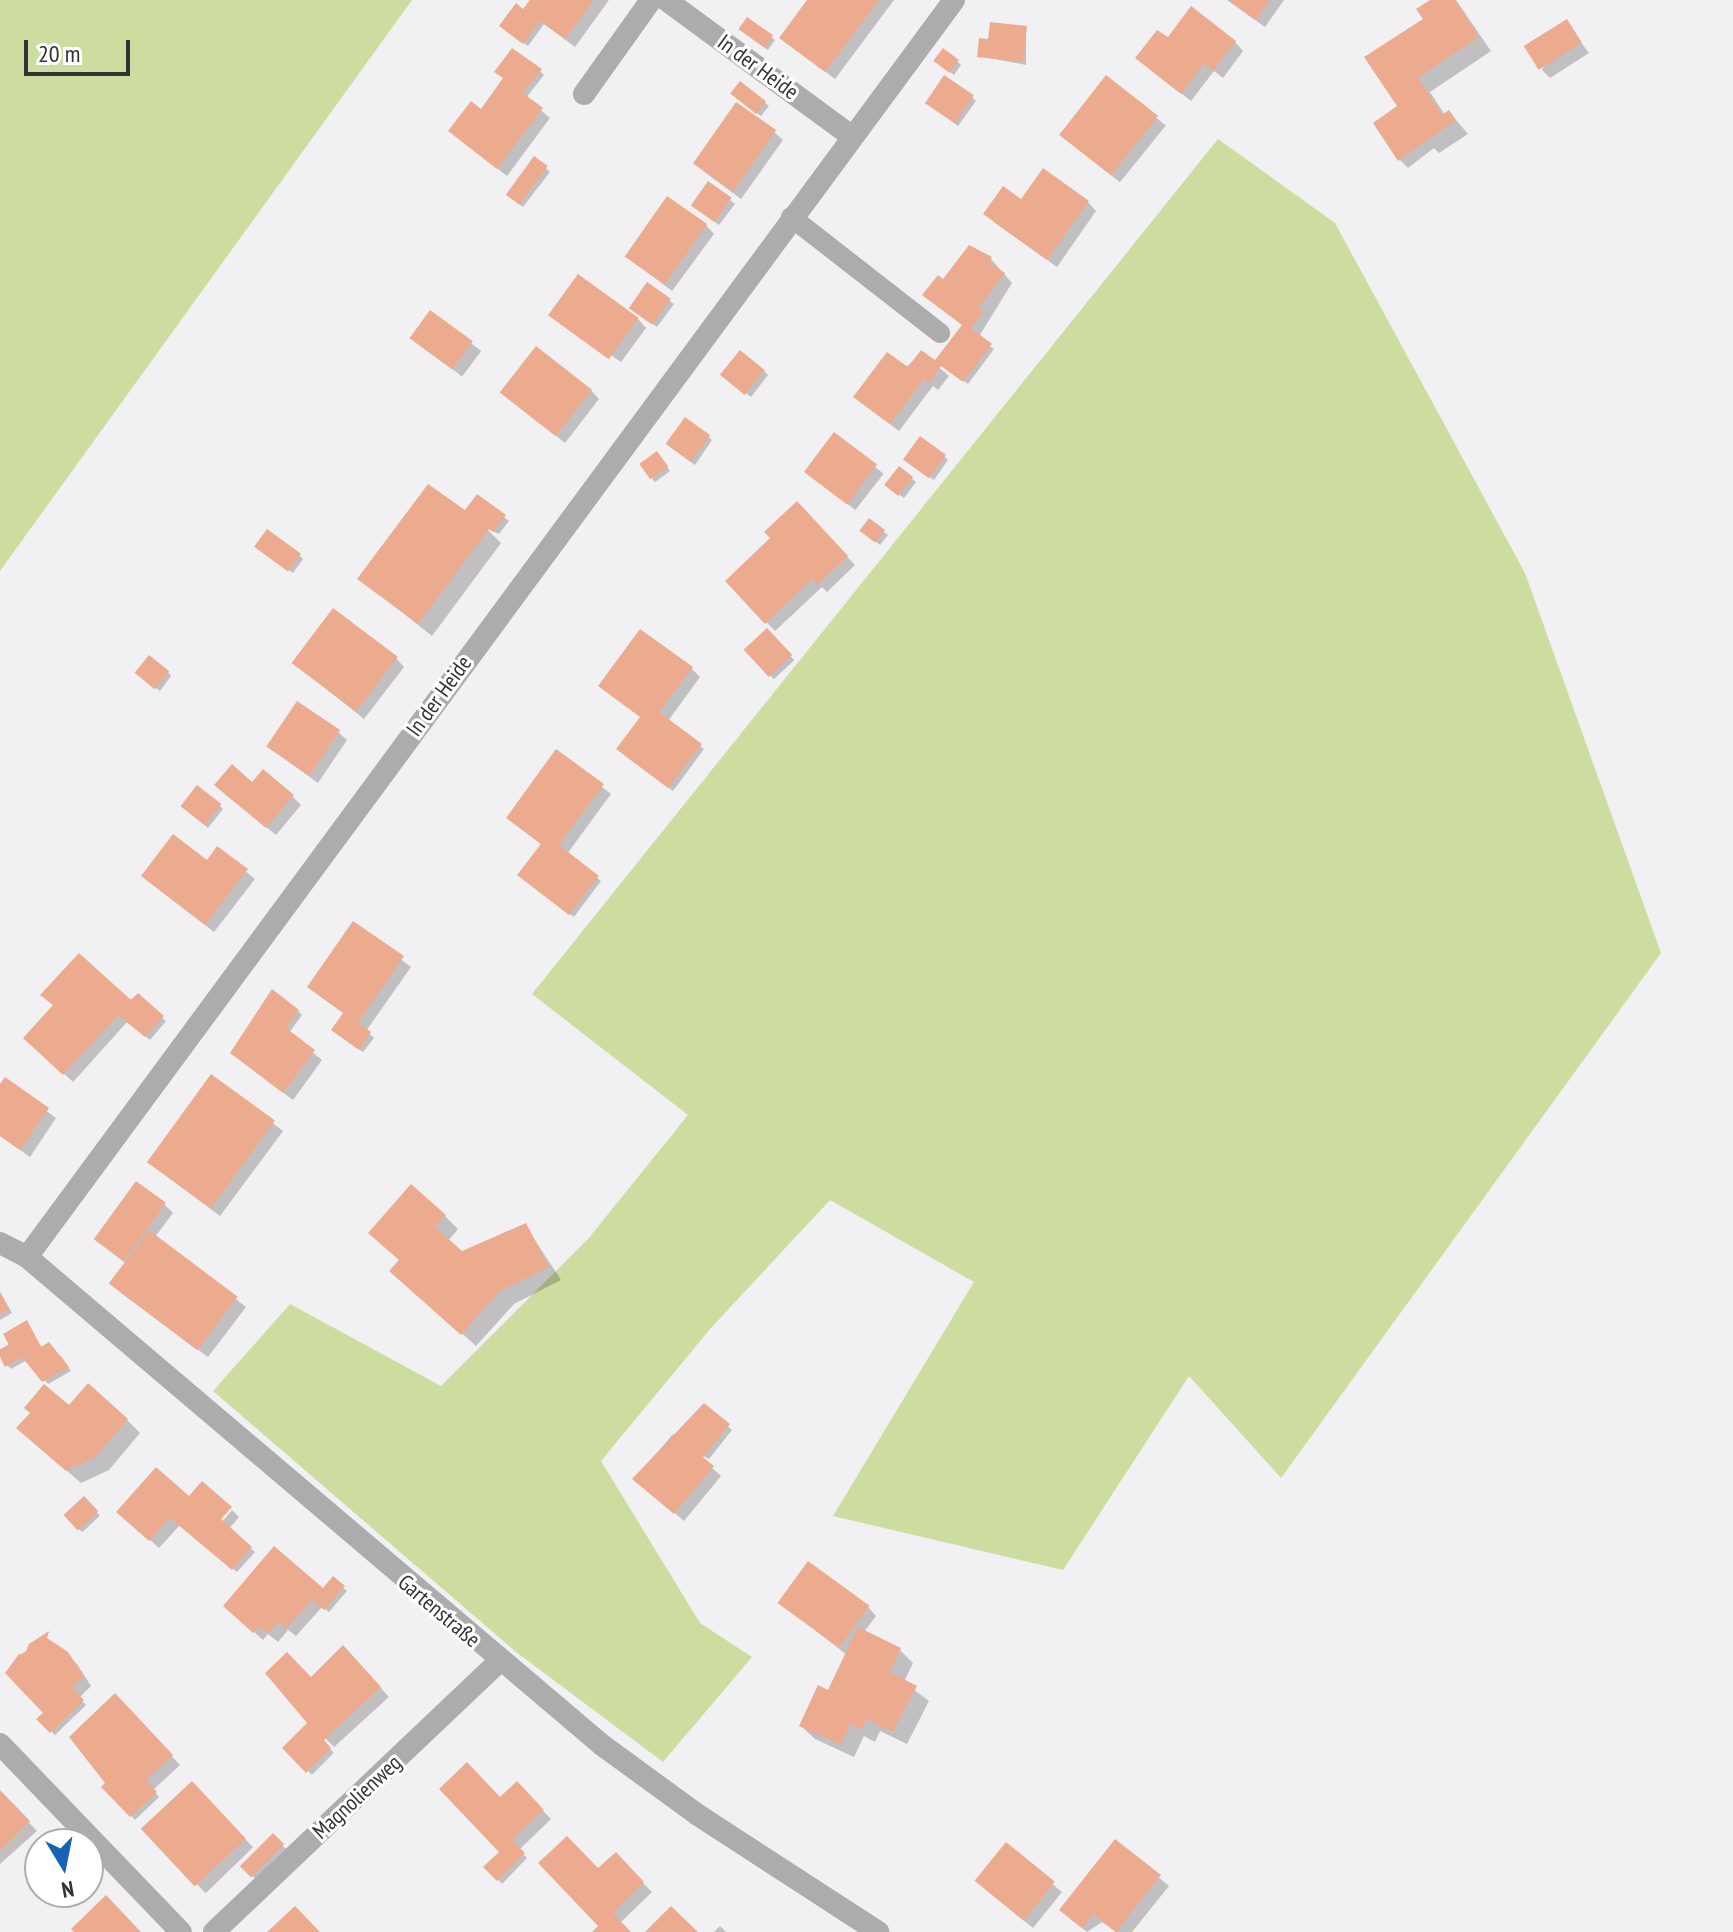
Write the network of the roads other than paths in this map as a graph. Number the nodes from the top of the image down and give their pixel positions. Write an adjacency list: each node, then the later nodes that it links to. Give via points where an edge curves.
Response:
1 (651, 0): 4 (street)
2 (666, 0): 5 (street, In der Heide)
3 (954, 0): 5 (street, In der Heide)
4 (584, 94)
5 (850, 135): 6 (street, In der Heide)
6 (791, 217): 7 (lane); 9 (street, In der Heide)
7 (940, 333)
8 (0, 1243): 9 (street, Gartenstraße)
9 (27, 1257): 10 (street, Gartenstraße)
10 (499, 1662): 13 (street, Magnolienweg); 14 (street, Gartenstraße, via 698,1815)
11 (0, 1744): 12 (street)
12 (181, 1932)
13 (214, 1932)
14 (878, 1932)

